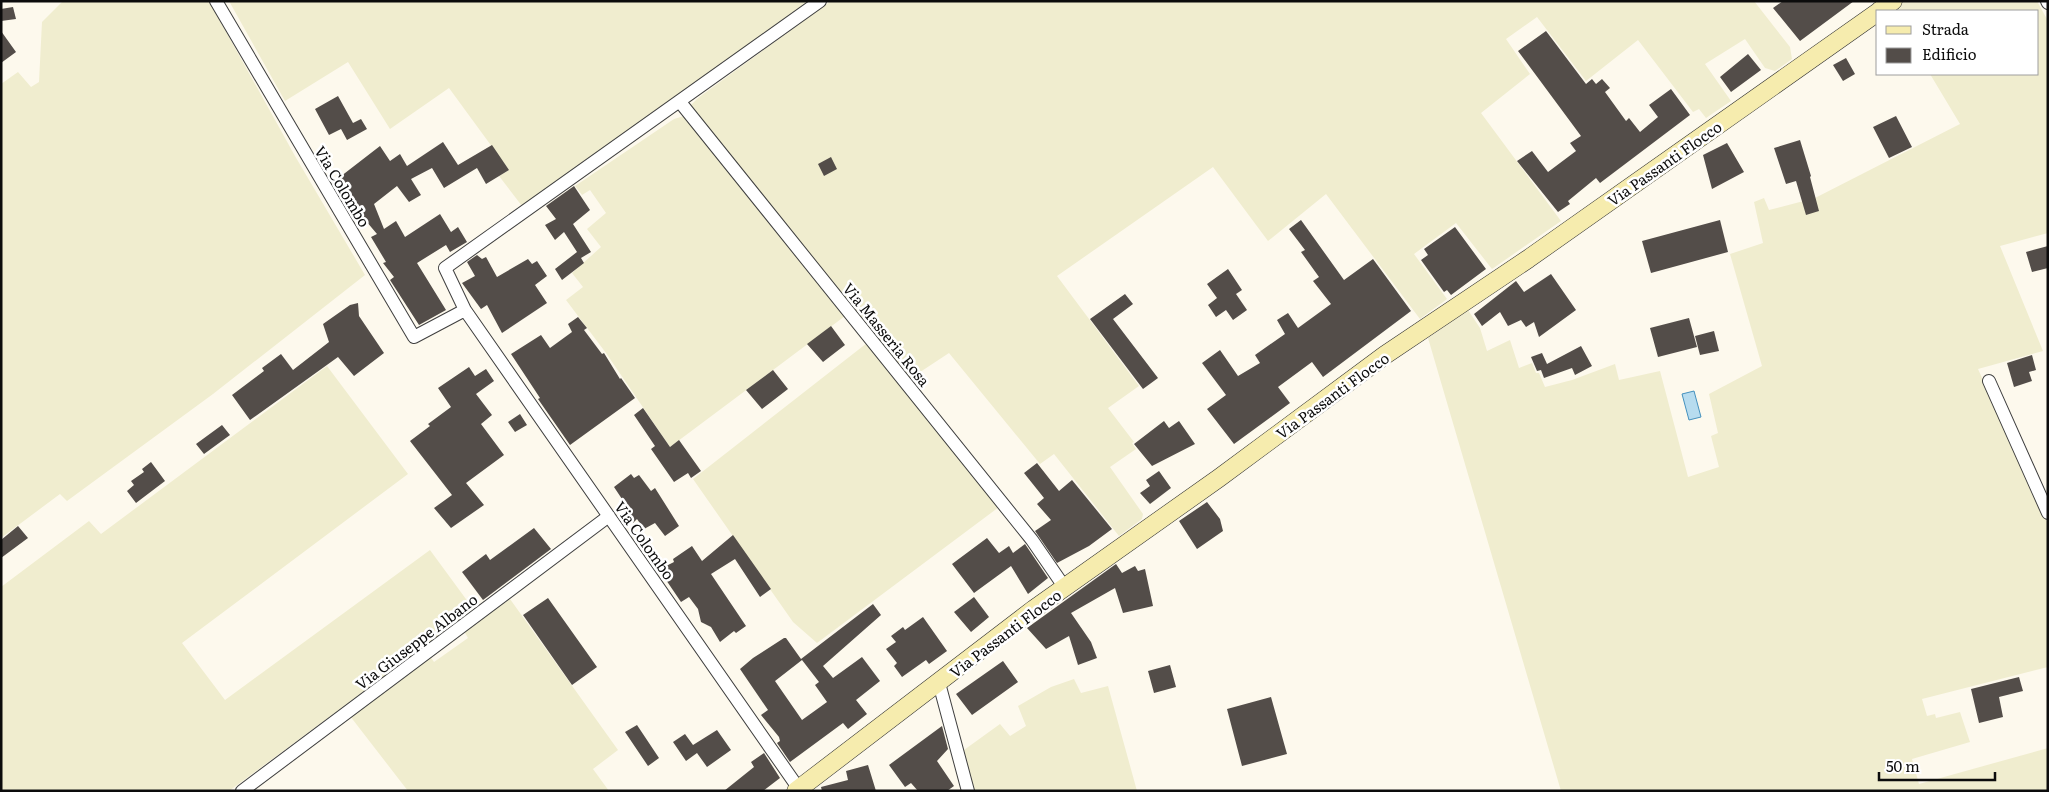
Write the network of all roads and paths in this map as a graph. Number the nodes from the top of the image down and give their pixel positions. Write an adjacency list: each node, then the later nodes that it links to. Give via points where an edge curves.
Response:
1 (216, 1): 7 (street, Via Colombo, via 414,337)
2 (820, 1): 6 (street)
3 (1893, 1): 4 (main road, Via Passanti Flocco)
4 (1881, 10)
5 (1876, 13): 11 (main road, Via Passanti Flocco, via 1385,356)
6 (680, 102): 7 (street, Via Colombo, via 445,268); 11 (street, Via Masseria Rosa, via 1032,540)
7 (465, 310): 10 (street, Via Colombo)
8 (1989, 381): 9 (street)
9 (2048, 513)
10 (609, 516): 13 (street, Via Colombo); 14 (street, Via Giuseppe Albano)
11 (1065, 588): 12 (main road, Via Passanti Flocco)
12 (939, 683): 13 (main road, Via Passanti Flocco); 15 (street)
13 (798, 790)
14 (242, 791)
15 (968, 791)

